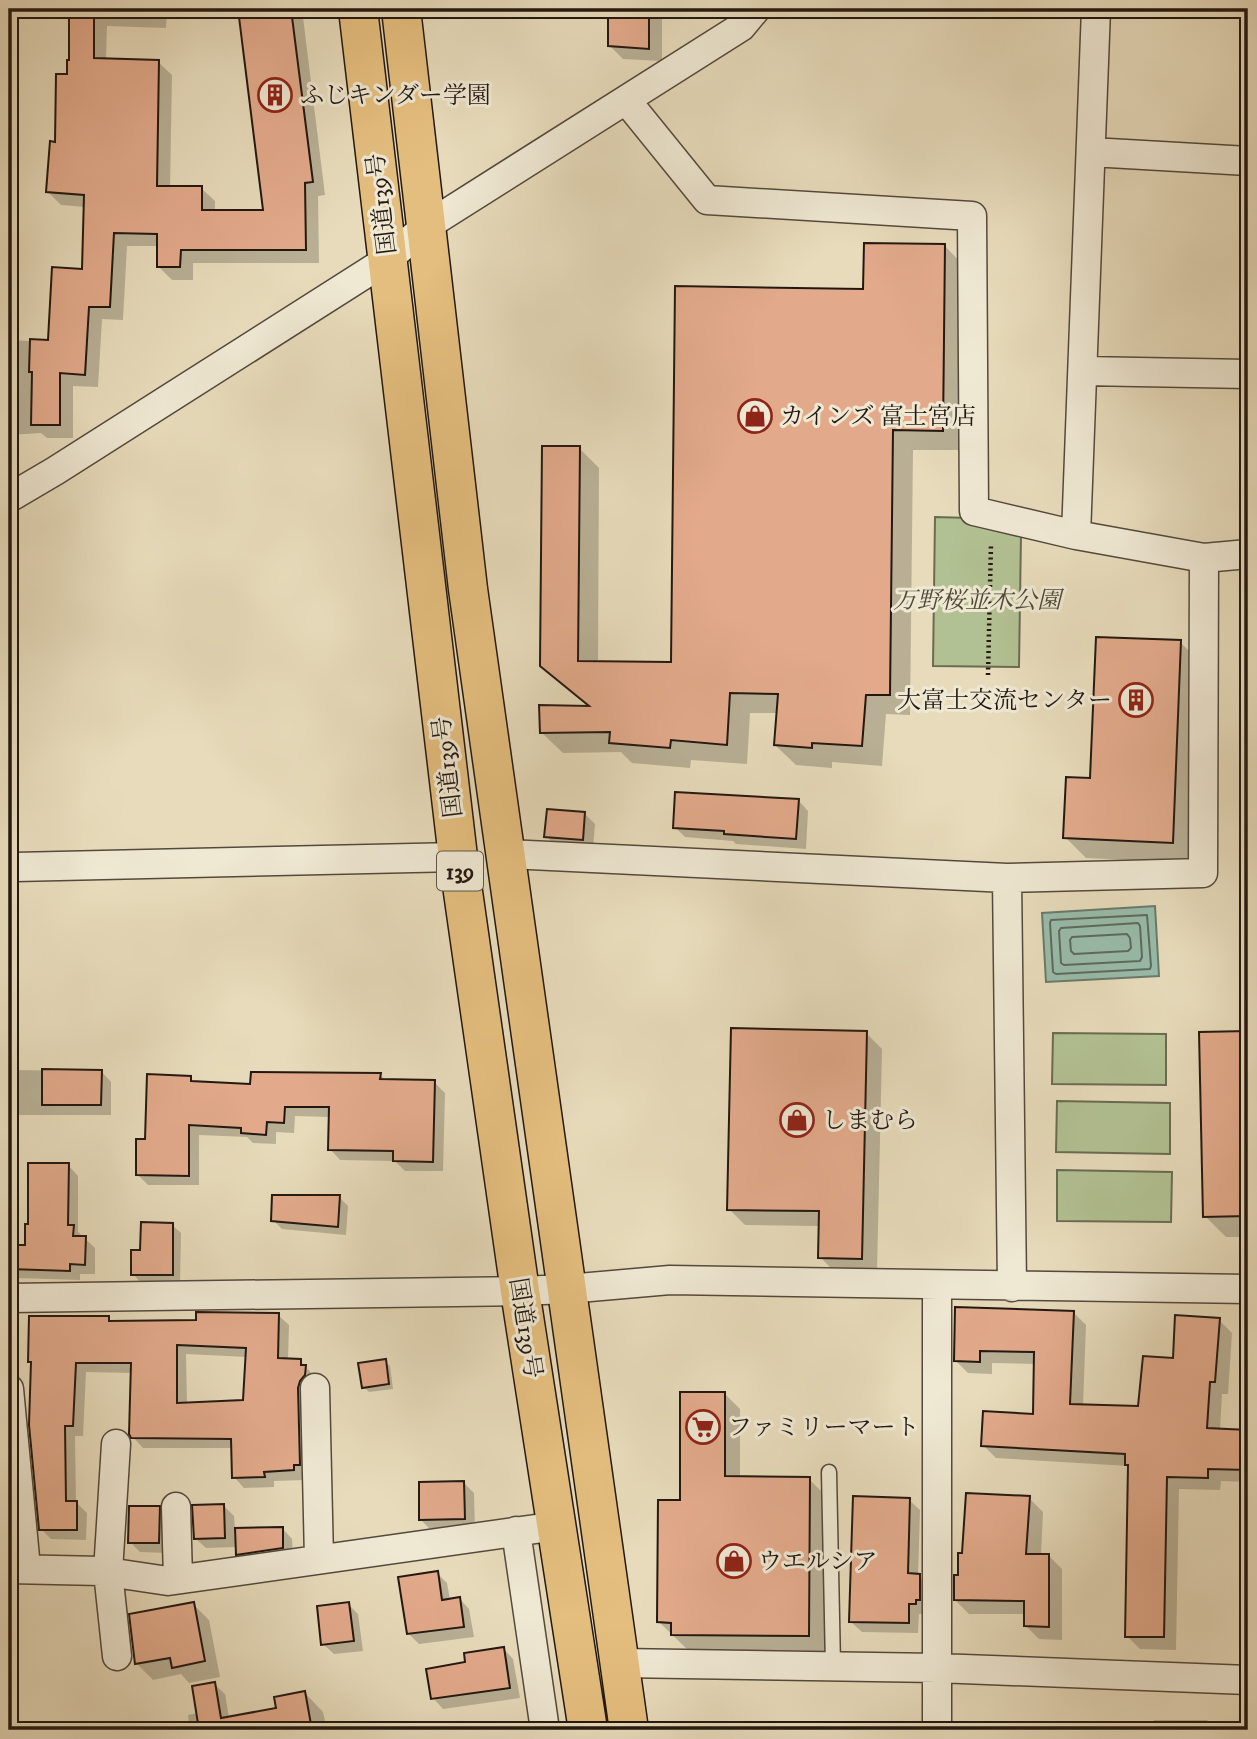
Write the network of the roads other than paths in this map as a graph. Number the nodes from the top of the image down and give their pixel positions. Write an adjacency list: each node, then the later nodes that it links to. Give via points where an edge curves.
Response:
1 (358, 9): 9 (highway, 国道139号 / 139)
2 (401, 9): 8 (highway, 国道139号 / 139)
3 (757, 9): 5 (street, via 741,27)
4 (1096, 9): 6 (street)
5 (626, 100): 8 (street); 13 (street, via 707,200 972,216 974,511)
6 (1091, 152): 7 (street); 10 (street)
7 (1248, 161)
8 (425, 228): 9 (street); 16 (highway, 国道139号 / 139, via 468,589)
9 (387, 260): 12 (street); 17 (highway, 国道139号 / 139)
10 (1083, 371): 11 (street); 13 (street)
11 (1248, 374)
12 (9, 498)
13 (1076, 536): 15 (street)
14 (1248, 554): 15 (street)
15 (1204, 558): 19 (street, via 1203,873)
16 (507, 854): 19 (street); 22 (highway, 国道139号 / 139)
17 (458, 857): 18 (street); 24 (highway, 国道139号 / 139)
18 (9, 864)
19 (1007, 878): 21 (street)
20 (937, 1286): 21 (street); 22 (street, via 670,1280); 40 (street)
21 (1012, 1287): 23 (street)
22 (567, 1289): 24 (street); 38 (highway, 国道139号 / 139)
23 (1248, 1289)
24 (520, 1291): 25 (street); 31 (highway, 国道139号 / 139)
25 (9, 1298)
26 (315, 1388): 33 (street)
27 (9, 1389): 34 (street)
28 (116, 1444): 35 (street)
29 (829, 1472): 39 (lane)
30 (176, 1507): 36 (street)
31 (557, 1525): 32 (street); 43 (highway, 国道139号 / 139)
32 (516, 1531): 33 (street); 42 (street)
33 (319, 1559): 36 (street)
34 (17, 1569): 35 (street)
35 (108, 1572): 36 (street); 37 (street)
36 (178, 1580)
37 (117, 1656)
38 (620, 1663): 39 (street); 44 (highway, 国道139号 / 139)
39 (833, 1666): 40 (street)
40 (937, 1668): 41 (street); 45 (street)
41 (1248, 1680)
42 (545, 1730)
43 (587, 1730)
44 (629, 1730)
45 (937, 1730)

